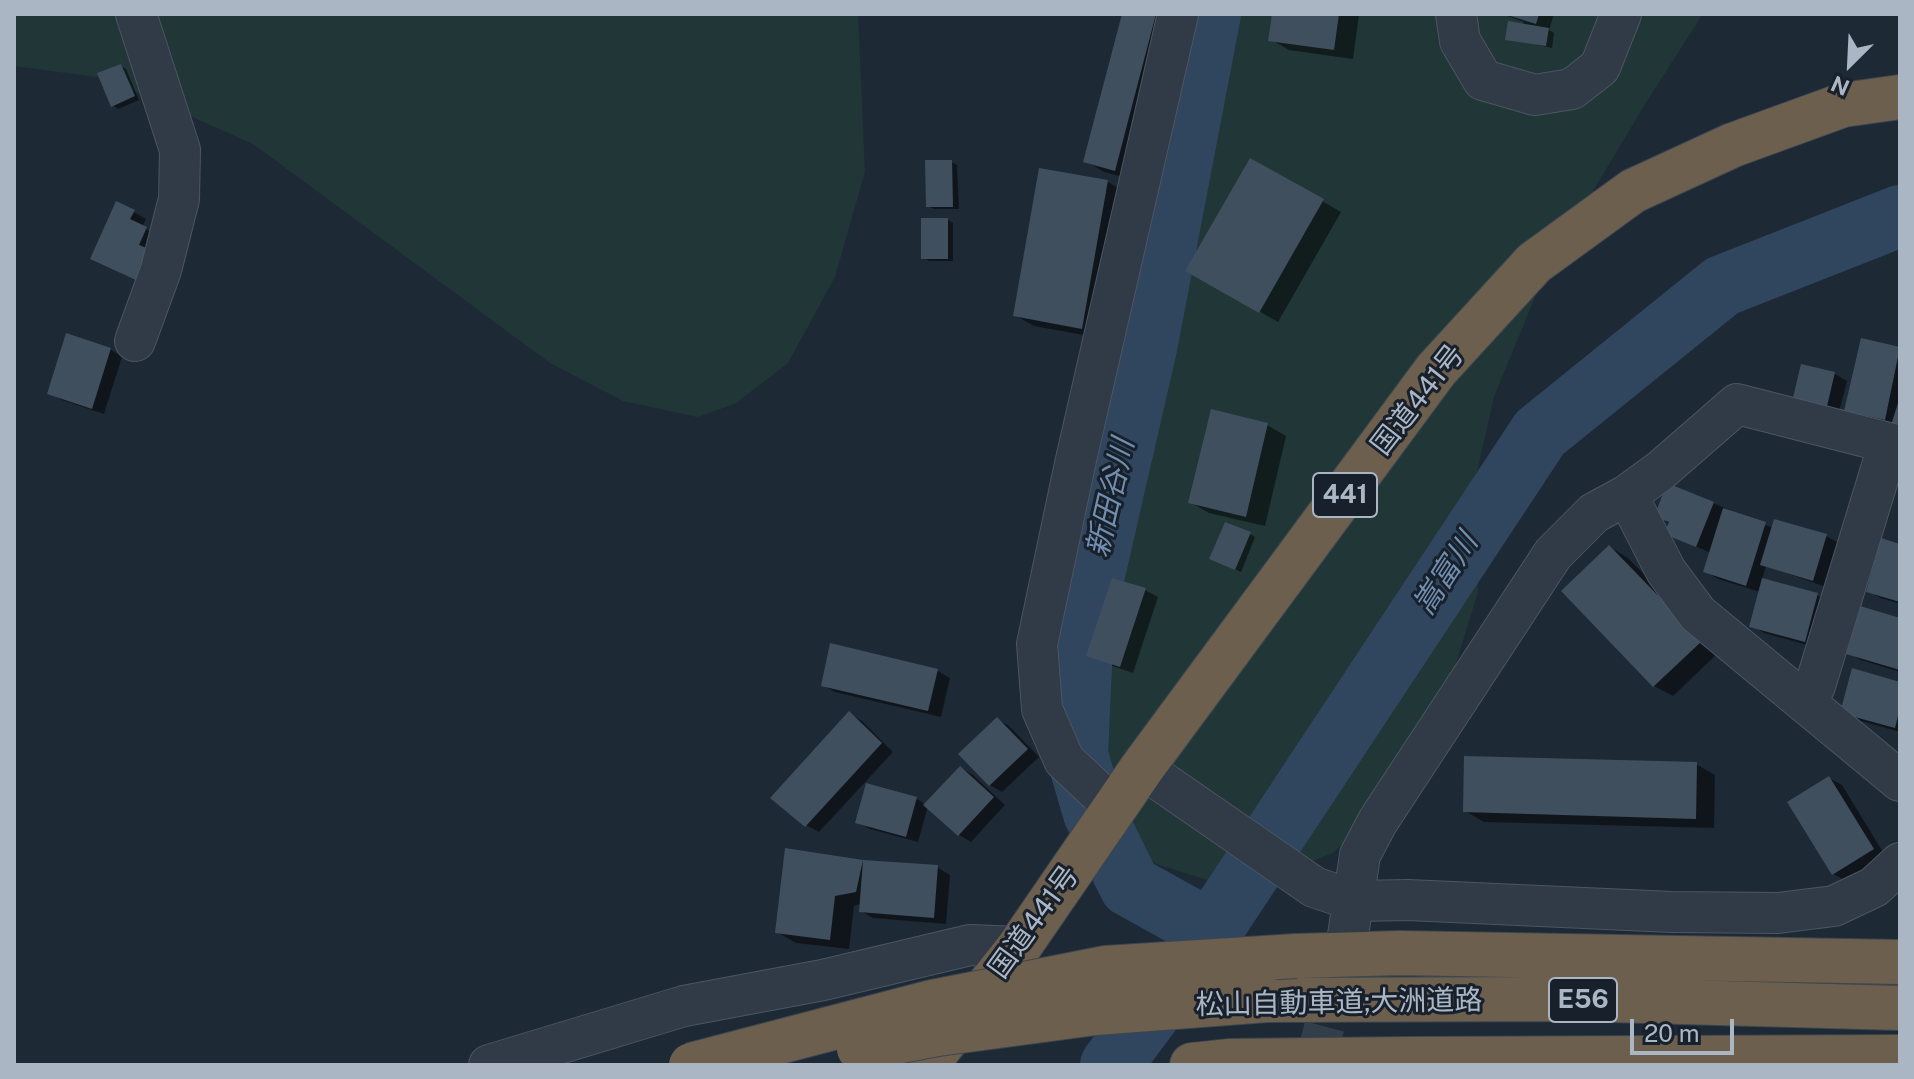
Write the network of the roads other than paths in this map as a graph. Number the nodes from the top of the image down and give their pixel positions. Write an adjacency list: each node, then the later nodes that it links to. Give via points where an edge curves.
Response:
1 (136, 14): 6 (street, via 180,150 179,199)
2 (1178, 14): 12 (street, via 1037,644 1042,709 1064,760)
3 (1456, 14): 4 (street, via 1460,41 1483,80 1535,95 1572,89 1600,67)
4 (1621, 14)
5 (1900, 97): 10 (highway, 国道441号 / 441, via 1843,105 1733,145 1633,191 1534,263 1436,370)
6 (135, 341)
7 (1895, 444): 8 (street, via 1737,404); 9 (street, via 1815,686)
8 (1627, 495): 9 (street, via 1666,571 1698,614); 14 (street, via 1594,513 1553,554 1378,821 1360,855)
9 (1805, 701): 11 (street)
10 (1142, 768): 12 (highway, 国道441号 / 441); 14 (street, via 1314,887)
11 (1900, 781)
12 (1115, 808): 16 (highway, 国道441号 / 441)
13 (1900, 863): 14 (street, via 1874,887 1834,906 1778,913)
14 (1355, 901): 15 (street)
15 (1347, 942)
16 (1019, 947): 21 (street, via 970,945 684,1006); 24 (highway, 国道441号 / 441)
17 (1900, 962): 22 (highway, bridge, via 1400,953 1105,968 932,1002)
18 (1900, 1008): 23 (highway, 松山自動車道;大洲道路 / E56, bridge, via 1574,999 1267,1000 1064,1017 938,1034)
19 (1900, 1057): 20 (highway, 松山自動車道;大洲道路 / E56)
20 (1211, 1063)
21 (489, 1065)
22 (691, 1065)
23 (783, 1065)
24 (926, 1065)

